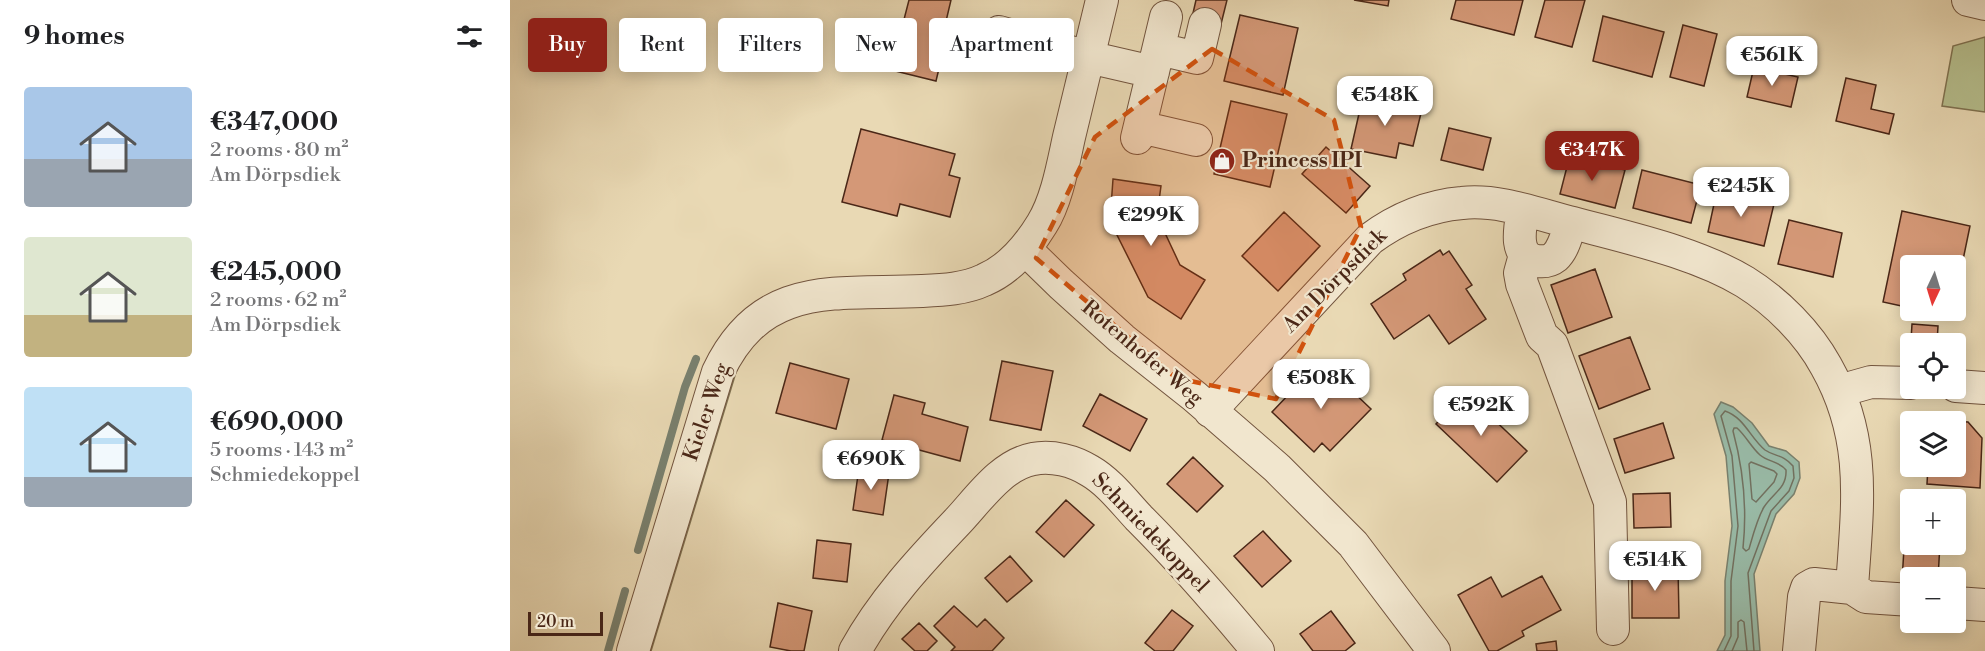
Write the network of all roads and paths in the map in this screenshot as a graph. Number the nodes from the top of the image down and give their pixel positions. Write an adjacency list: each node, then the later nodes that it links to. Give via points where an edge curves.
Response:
1 (1102, 0): 7 (street)
2 (1968, 0): 3 (street)
3 (1985, 4)
4 (1166, 16): 8 (street)
5 (1205, 24): 8 (street, via 1197,58)
6 (1074, 53): 7 (street)
7 (1088, 57): 8 (street); 12 (street, via 1058,182 1044,222)
8 (1156, 61): 9 (street, via 1138,132)
9 (1196, 140)
10 (1523, 210): 11 (street, Am Dörpsdiek); 13 (street, via 1519,232); 18 (street, Am Dörpsdiek, via 1462,203 1423,210 1386,228 1370,239)
11 (1570, 223): 13 (street, via 1555,256 1545,262); 17 (street, Am Dörpsdiek, via 1683,255 1745,282 1808,339)
12 (1025, 249): 18 (street, Rotenhofer Weg, via 1122,339); 24 (street, Kieler Weg, via 998,272 961,287 820,294 775,308 747,329 718,372)
13 (1525, 255): 23 (street, via 1521,284 1542,336 1552,345 1610,502)
14 (1900, 383): 17 (street, via 1871,382)
15 (1966, 387): 16 (street)
16 (1985, 388)
17 (1839, 391): 19 (street, Am Dörpsdiek, via 1849,418 1858,475)
18 (1210, 411): 27 (street, Rotenhofer Weg, via 1277,468 1353,544)
19 (1852, 588): 20 (street, via 1866,597); 28 (street, via 1814,584 1807,588)
20 (1900, 599)
21 (1966, 604): 22 (street)
22 (1985, 605)
23 (1613, 628)
24 (633, 651)
25 (855, 651): 26 (street, Schmiedekoppel, via 888,599 998,480 1018,465 1049,458 1076,464 1102,479 1186,566)
26 (1258, 651)
27 (1434, 651)
28 (1799, 651)

